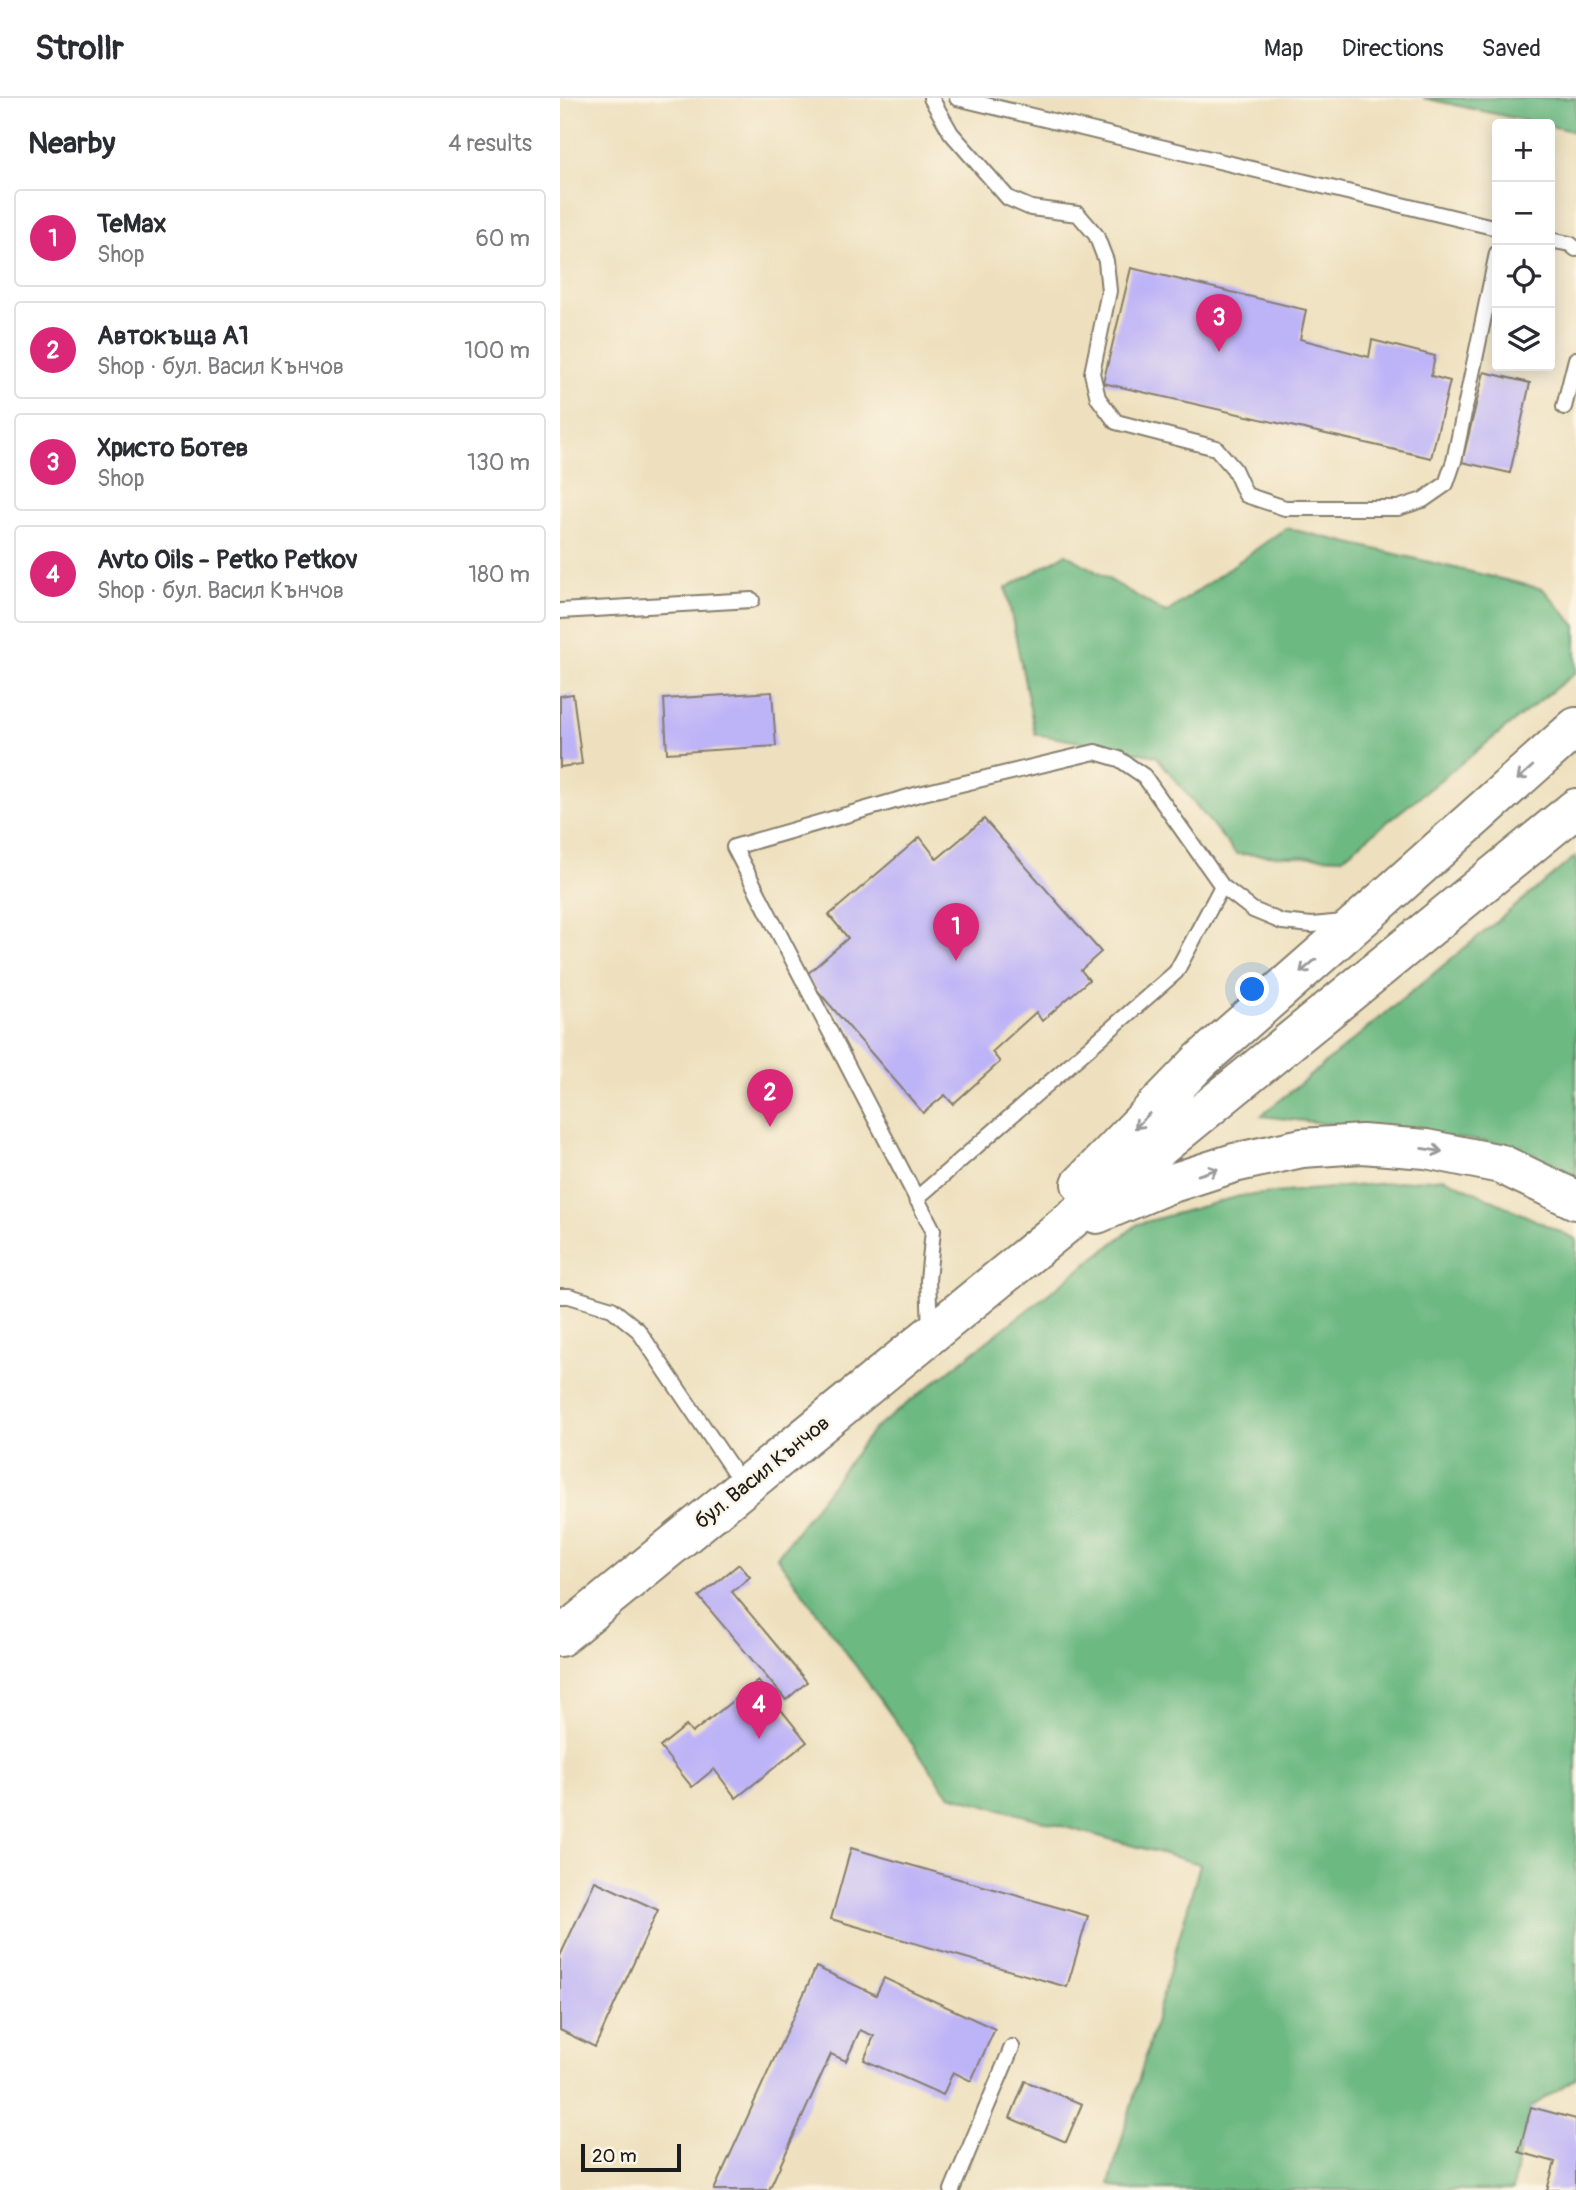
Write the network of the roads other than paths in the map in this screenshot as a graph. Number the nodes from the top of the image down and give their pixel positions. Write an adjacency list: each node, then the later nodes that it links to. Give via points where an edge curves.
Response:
1 (931, 98): 6 (lane, via 951,133 1007,198 1031,208 1078,214 1096,235 1109,291 1093,373 1098,398 1116,422 1216,448 1234,469 1246,495 1285,508 1398,508 1423,500 1446,484)
2 (957, 98): 3 (lane)
3 (1492, 227)
4 (1555, 241): 5 (lane)
5 (1576, 249)
6 (1492, 277)
7 (1576, 359): 8 (lane)
8 (1564, 407)
9 (752, 600): 10 (lane)
10 (560, 611)
11 (1576, 727): 14 (main road, one-way to 14)
12 (1576, 808): 17 (main road)
13 (1222, 886): 14 (lane, via 1253,910 1282,922); 15 (lane, via 1176,972); 15 (lane, via 1144,776 1119,759 1095,752 919,794 734,847)
14 (1359, 921): 19 (main road, one-way to 19, via 1201,1060)
15 (916, 1199): 20 (lane, via 933,1230 928,1280)
16 (1576, 1200): 17 (main road, one-way to 16, via 1167,1185 1234,1163 1302,1148 1426,1149 1501,1164)
17 (1054, 1233): 19 (main road)
18 (560, 1296): 21 (lane, via 612,1309 638,1330)
19 (963, 1307): 20 (main road, бул. Васил Кънчов)
20 (930, 1335): 21 (main road, бул. Васил Кънчов)
21 (744, 1487): 22 (main road, бул. Васил Кънчов)
22 (560, 1637)
23 (1012, 2047): 24 (lane)
24 (952, 2190)

